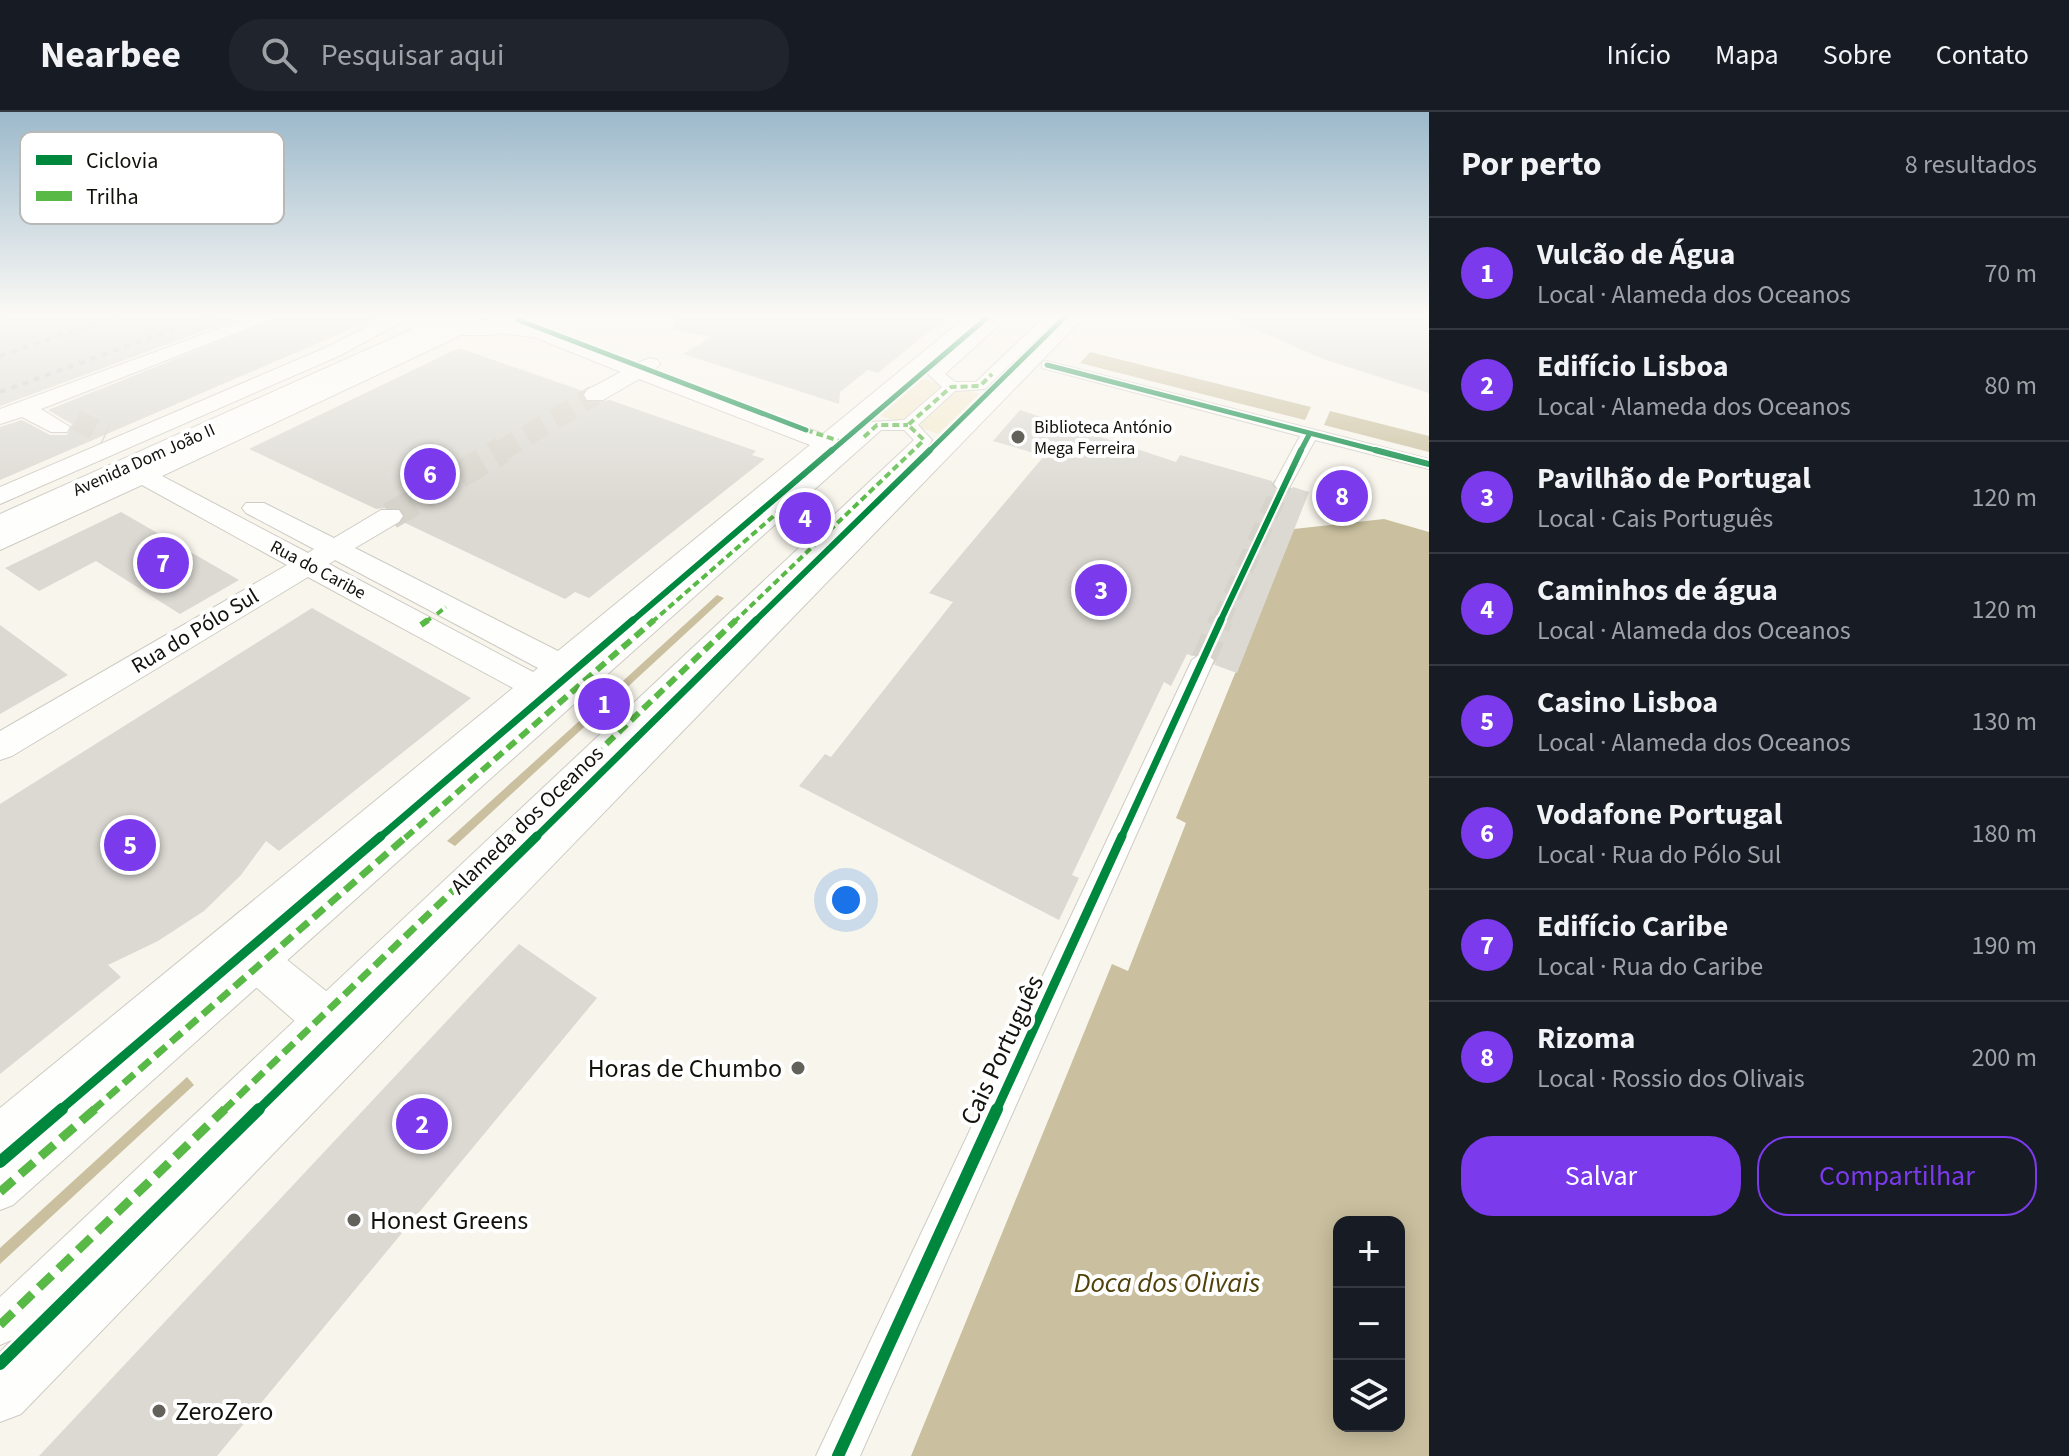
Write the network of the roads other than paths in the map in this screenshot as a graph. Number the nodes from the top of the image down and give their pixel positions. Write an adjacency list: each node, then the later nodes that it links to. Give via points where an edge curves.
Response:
1 (104, 379): 15 (street)
2 (265, 379): 24 (street, Avenida Dom João II, via 105,443)
3 (295, 379): 25 (main road, Avenida Dom João II)
4 (322, 379): 27 (main road, Avenida Dom João II)
5 (329, 379): 22 (street, Avenida Dom João II)
6 (624, 379): 14 (street)
7 (680, 379): 20 (street)
8 (905, 379): 20 (street)
9 (941, 379): 13 (street)
10 (988, 379): 13 (street, via 980,386)
11 (1011, 379): 35 (street, Alameda dos Oceanos)
12 (1100, 379): 19 (street)
13 (951, 387): 18 (street)
14 (595, 395)
15 (31, 406): 16 (street); 17 (street, via 28,411)
16 (0, 417)
17 (68, 424)
18 (908, 425): 34 (street, via 877,425); 35 (street, Alameda dos Oceanos, via 924,440)
19 (1310, 433): 21 (street); 23 (street)
20 (836, 437): 32 (street)
21 (1429, 464)
22 (154, 469): 27 (street, Avenida Dom João II); 28 (street, Rua do Caribe)
23 (1283, 484)
24 (0, 496)
25 (0, 510)
26 (390, 516): 28 (street, Rua do Pólo Sul)
27 (6, 533)
28 (321, 557): 29 (street, Rua do Caribe); 31 (street, Rua do Caribe); 33 (street, Rua do Pólo Sul)
29 (520, 645): 31 (street); 32 (street, Rua do Caribe)
30 (1203, 660): 40 (street, Cais Português)
31 (495, 665): 32 (street, Rua do Caribe)
32 (550, 677): 34 (street)
33 (0, 747)
34 (248, 954): 35 (street); 36 (street); 37 (street)
35 (337, 1029): 38 (street, Alameda dos Oceanos); 39 (street, Alameda dos Oceanos)
36 (0, 1140)
37 (0, 1192)
38 (0, 1325)
39 (0, 1393)
40 (838, 1456)

